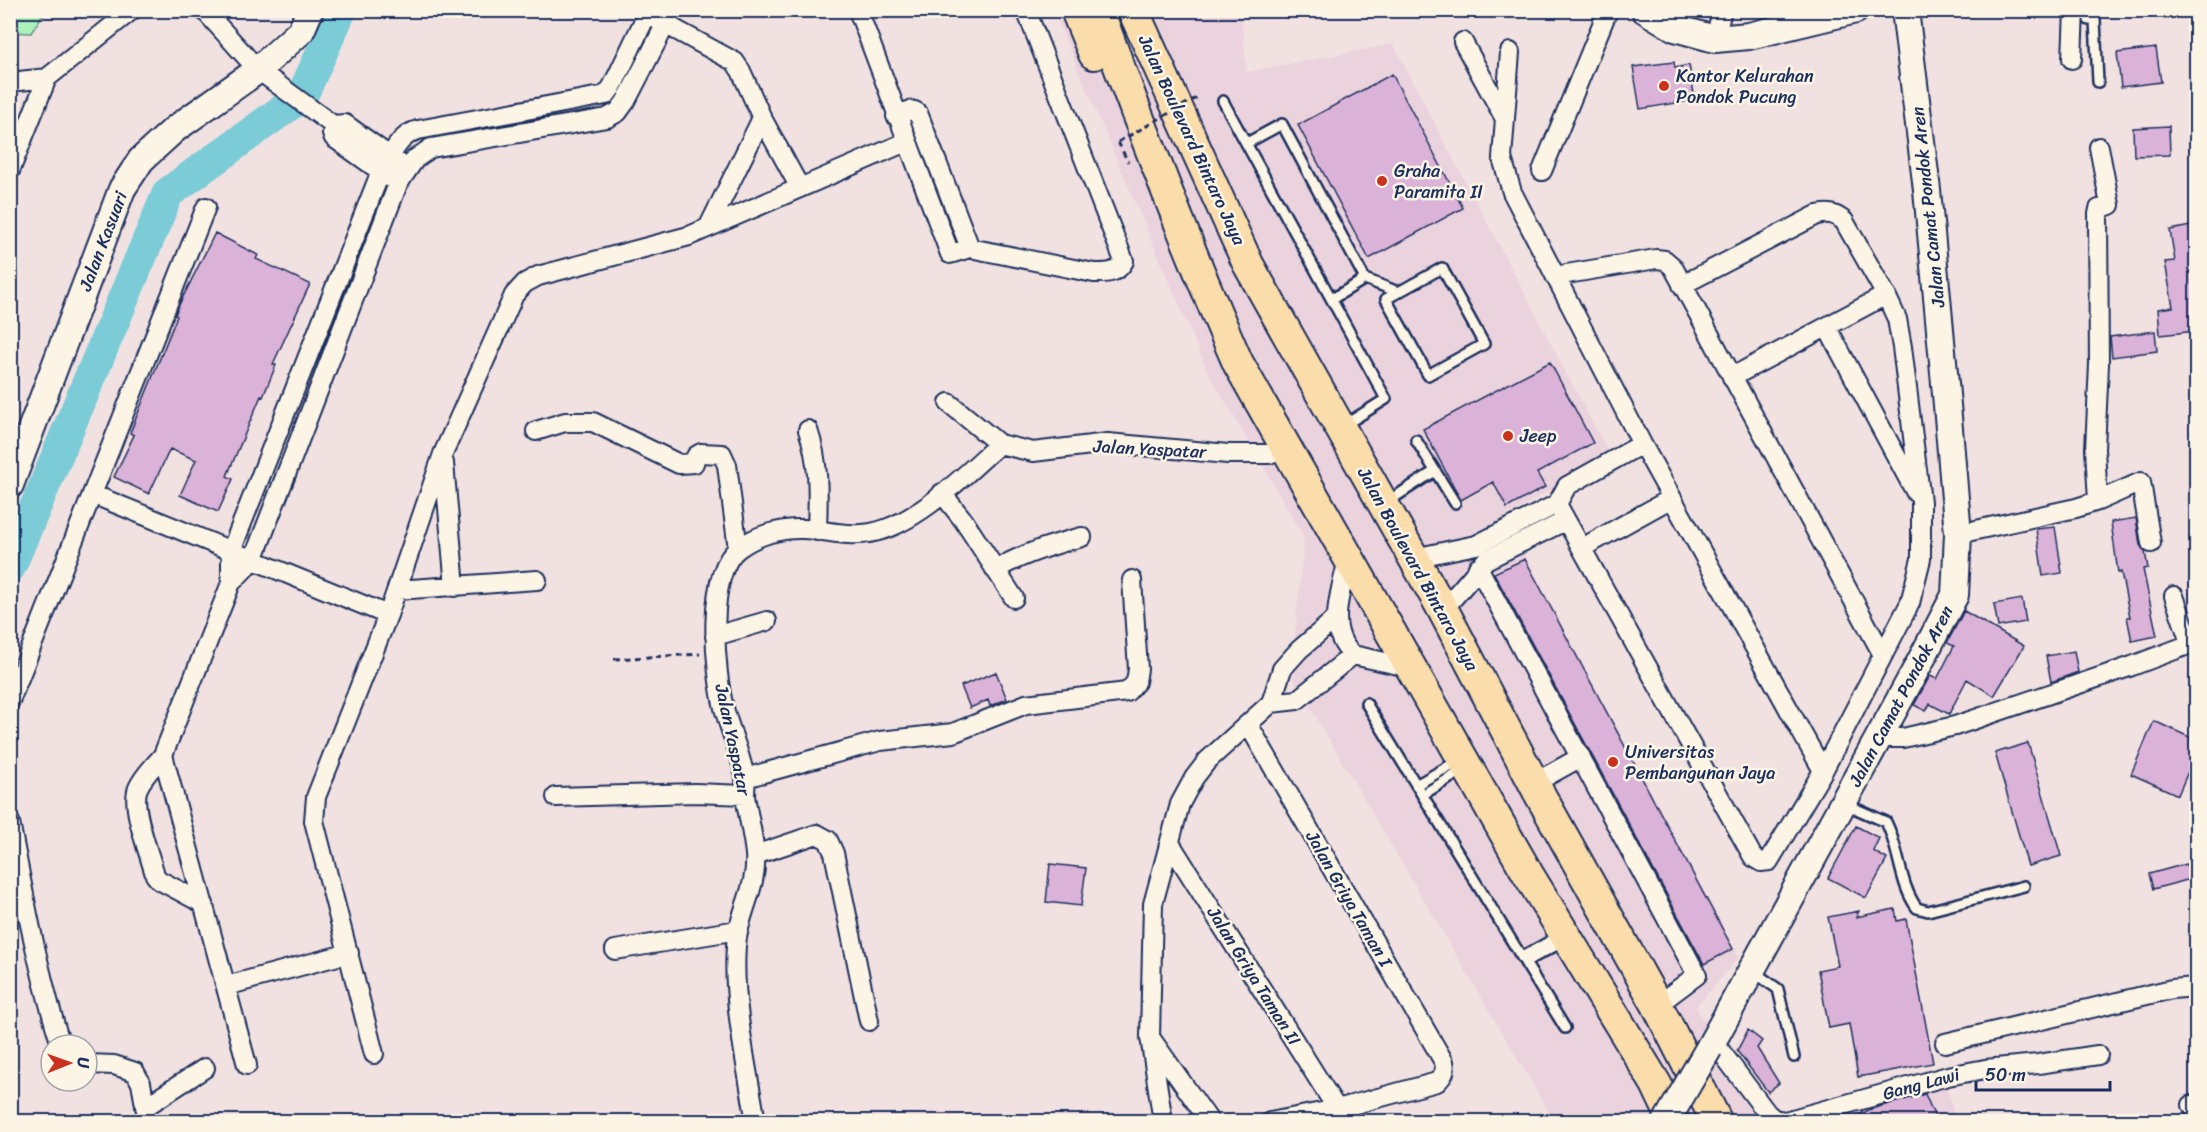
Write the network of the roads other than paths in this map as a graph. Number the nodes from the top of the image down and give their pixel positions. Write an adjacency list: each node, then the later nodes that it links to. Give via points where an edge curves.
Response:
1 (132, 10): 23 (street)
2 (204, 10): 22 (street)
3 (310, 10): 22 (main road, Jalan Kasuari, via 302,31)
4 (858, 10): 27 (street)
5 (1026, 10): 41 (street, via 1124,261 1113,272 1094,273)
6 (1076, 10): 33 (main road, via 1118,109)
7 (1098, 10): 33 (main road, Jalan Boulevard Bintaro Jaya)
8 (1133, 10): 42 (main road, Jalan Boulevard Bintaro Jaya)
9 (1608, 10): 36 (street)
10 (1645, 10): 18 (main road, via 1675,28)
11 (1722, 10): 18 (street)
12 (1905, 10): 73 (main road, Jalan Camat Pondok Aren, via 1927,190)
13 (2074, 10): 21 (street)
14 (2088, 10): 25 (lane, via 2089,20 2094,20)
15 (646, 12): 17 (street); 34 (street, via 606,95 411,132 402,138)
16 (1840, 12): 18 (main road, via 1749,36)
17 (669, 17): 28 (street, via 735,62); 37 (street, via 618,112 607,118 431,148 416,159)
18 (1715, 39)
19 (1463, 42): 29 (street)
20 (1510, 52): 29 (street)
21 (2072, 59)
22 (258, 70): 34 (street, via 332,124 334,138); 62 (main road, Jalan Kasuari, via 176,129 141,160 122,189)
23 (47, 78): 24 (street); 35 (street)
24 (10, 82)
25 (2098, 82)
26 (1223, 101): 31 (lane)
27 (896, 116): 30 (street); 41 (street, via 909,110 918,113)
28 (762, 118): 38 (street); 40 (street)
29 (1505, 120): 44 (street, via 1502,158 1506,176)
30 (906, 142): 38 (street); 41 (street, via 948,251 954,255)
31 (1246, 143): 45 (lane, via 1282,124); 49 (lane)
32 (2098, 147): 66 (street, via 2110,205 2099,209 2098,214)
33 (1155, 163): 43 (main road, Jalan Boulevard Bintaro Jaya)
34 (385, 164): 37 (street); 78 (street)
35 (11, 171)
36 (1542, 171)
37 (403, 177): 82 (street)
38 (800, 188): 40 (street)
39 (206, 207): 63 (street)
40 (709, 226): 60 (street, via 689,236 538,276 525,283 514,295)
41 (970, 248)
42 (1243, 251): 43 (main road, via 1228,242 1217,242 1209,248); 53 (main road, Jalan Boulevard Bintaro Jaya)
43 (1199, 276): 59 (main road, Jalan Boulevard Bintaro Jaya, via 1238,363)
44 (1555, 276): 46 (street, via 1656,259 1673,267); 58 (street)
45 (1365, 279): 47 (lane); 49 (lane)
46 (1682, 285): 48 (street, via 1827,213 1844,221); 51 (street)
47 (1398, 292): 47 (lane, via 1386,299 1428,375 1484,344 1442,268)
48 (1886, 295): 50 (street); 67 (street, via 1897,319 1902,347)
49 (1332, 299): 53 (lane, via 1386,399)
50 (1827, 327): 51 (street); 67 (street)
51 (1732, 377): 98 (street)
52 (949, 403): 57 (street)
53 (1340, 428): 69 (main road, Jalan Boulevard Bintaro Jaya)
54 (808, 430): 72 (street, via 818,470)
55 (536, 431): 77 (street, via 565,422 593,422 679,464 694,463 701,453 722,454 727,465)
56 (1416, 440): 61 (lane)
57 (999, 444): 59 (street, Jalan Yaspatar, via 1033,452 1107,443 1228,454 1269,454); 64 (street, Jalan Yaspatar)
58 (1642, 444): 65 (street); 70 (street, via 1567,486)
59 (1285, 448): 79 (main road, Jalan Boulevard Bintaro Jaya)
60 (443, 454): 87 (street); 88 (street)
61 (1435, 471): 68 (lane); 69 (lane)
62 (12, 475)
63 (92, 494): 78 (street); 100 (street)
64 (942, 494): 72 (street, Jalan Yaspatar, via 902,522 871,533); 83 (street)
65 (1672, 498): 76 (street); 108 (street)
66 (2098, 501): 73 (street); 75 (street, via 2141,482)
67 (1921, 502): 98 (street, via 1921,559 1910,603)
68 (1455, 503)
69 (1384, 504): 81 (main road, Jalan Boulevard Bintaro Jaya)
70 (1557, 504): 71 (street); 80 (street)
71 (1565, 521): 76 (street); 80 (street)
72 (817, 531): 77 (street, Jalan Yaspatar, via 782,530 760,536)
73 (1958, 534): 104 (main road, Jalan Camat Pondok Aren, via 1955,595)
74 (1082, 537): 83 (street, via 1048,546)
75 (2151, 543)
76 (1582, 548): 108 (street, via 1753,857 1769,861)
77 (738, 549): 96 (street, Jalan Yaspatar, via 726,562 718,582)
78 (231, 551): 82 (street); 86 (street)
79 (1349, 556): 93 (street); 99 (main road, Jalan Boulevard Bintaro Jaya)
80 (1480, 557): 81 (street); 91 (street); 106 (street)
81 (1413, 558): 91 (main road, Jalan Boulevard Bintaro Jaya)
82 (253, 560): 86 (street); 92 (street)
83 (995, 570): 90 (street)
84 (537, 580): 87 (street)
85 (1132, 580): 110 (street, via 1138,669 1136,682 1127,692 1026,704 953,732 880,741)
86 (231, 583): 105 (street)
87 (455, 587): 88 (street)
88 (397, 590): 92 (street)
89 (2174, 596): 95 (street)
90 (1014, 598)
91 (1443, 610): 111 (main road, Jalan Boulevard Bintaro Jaya)
92 (388, 615): 123 (street, via 314,808 314,821)
93 (1335, 619): 97 (street); 101 (street, via 1282,669)
94 (767, 621): 96 (street)
95 (2194, 644): 104 (street, via 1954,726 1904,738)
96 (716, 645): 110 (street, Jalan Yaspatar, via 724,706)
97 (1353, 655): 99 (street); 101 (street, via 1298,699)
98 (1883, 655): 108 (street)
99 (1412, 668): 107 (main road, Jalan Boulevard Bintaro Jaya)
100 (10, 701)
101 (1270, 703): 103 (street)
102 (1366, 703): 109 (lane)
103 (1248, 724): 116 (street, via 1194,778 1180,804); 141 (street, Jalan Griya Taman I, via 1444,1062 1443,1076 1437,1082)
104 (1880, 734): 114 (main road, Jalan Camat Pondok Aren)
105 (163, 755): 119 (street); 119 (street, via 139,785 136,806 159,880)
106 (1583, 762): 111 (street); 128 (street, via 1697,975)
107 (1465, 763): 109 (lane); 112 (lane); 121 (main road, Jalan Boulevard Bintaro Jaya)
108 (1823, 771)
109 (1416, 785): 112 (lane)
110 (745, 787): 113 (street, via 695,793); 117 (street, Jalan Yaspatar)
111 (1536, 788): 128 (main road, Jalan Boulevard Bintaro Jaya)
112 (1422, 795): 124 (lane)
113 (556, 797)
114 (1843, 803): 118 (lane, via 1886,822 1917,908 1928,911); 125 (main road, Jalan Camat Pondok Aren)
115 (10, 822): 131 (street, via 45,994)
116 (1170, 843): 132 (street, via 1153,904); 141 (street, Jalan Griya Taman II)
117 (755, 855): 120 (street, Jalan Yaspatar, via 753,884); 129 (street, via 817,834 828,840)
118 (2024, 886)
119 (204, 904): 126 (street)
120 (738, 930): 122 (street); 143 (street, Jalan Yaspatar, via 737,991)
121 (1567, 935): 124 (lane); 148 (main road, Jalan Boulevard Bintaro Jaya, via 1656,1084)
122 (615, 950)
123 (349, 953): 126 (street); 135 (street)
124 (1523, 960): 130 (lane)
125 (1752, 970): 134 (main road, Jalan Camat Pondok Aren); 137 (lane, via 1778,989)
126 (226, 986): 139 (street)
127 (2196, 987): 133 (street, via 2172,989)
128 (1657, 1005): 149 (main road, Jalan Boulevard Bintaro Jaya)
129 (869, 1021)
130 (1564, 1028)
131 (57, 1033)
132 (1150, 1037): 144 (street); 145 (street)
133 (1945, 1043)
134 (1711, 1044): 136 (street, Gang Lawi, via 1767,1113 1785,1121 1948,1076); 147 (main road, Jalan Camat Pondok Aren, bridge)
135 (374, 1054)
136 (2098, 1055)
137 (1794, 1057)
138 (99, 1064): 142 (street, via 135,1072)
139 (247, 1065)
140 (205, 1068): 142 (street)
141 (1337, 1109): 146 (street)
142 (147, 1114)
143 (756, 1122)
144 (1163, 1122)
145 (1210, 1122)
146 (1270, 1122)
147 (1666, 1122)
148 (1674, 1122)
149 (1717, 1122)

